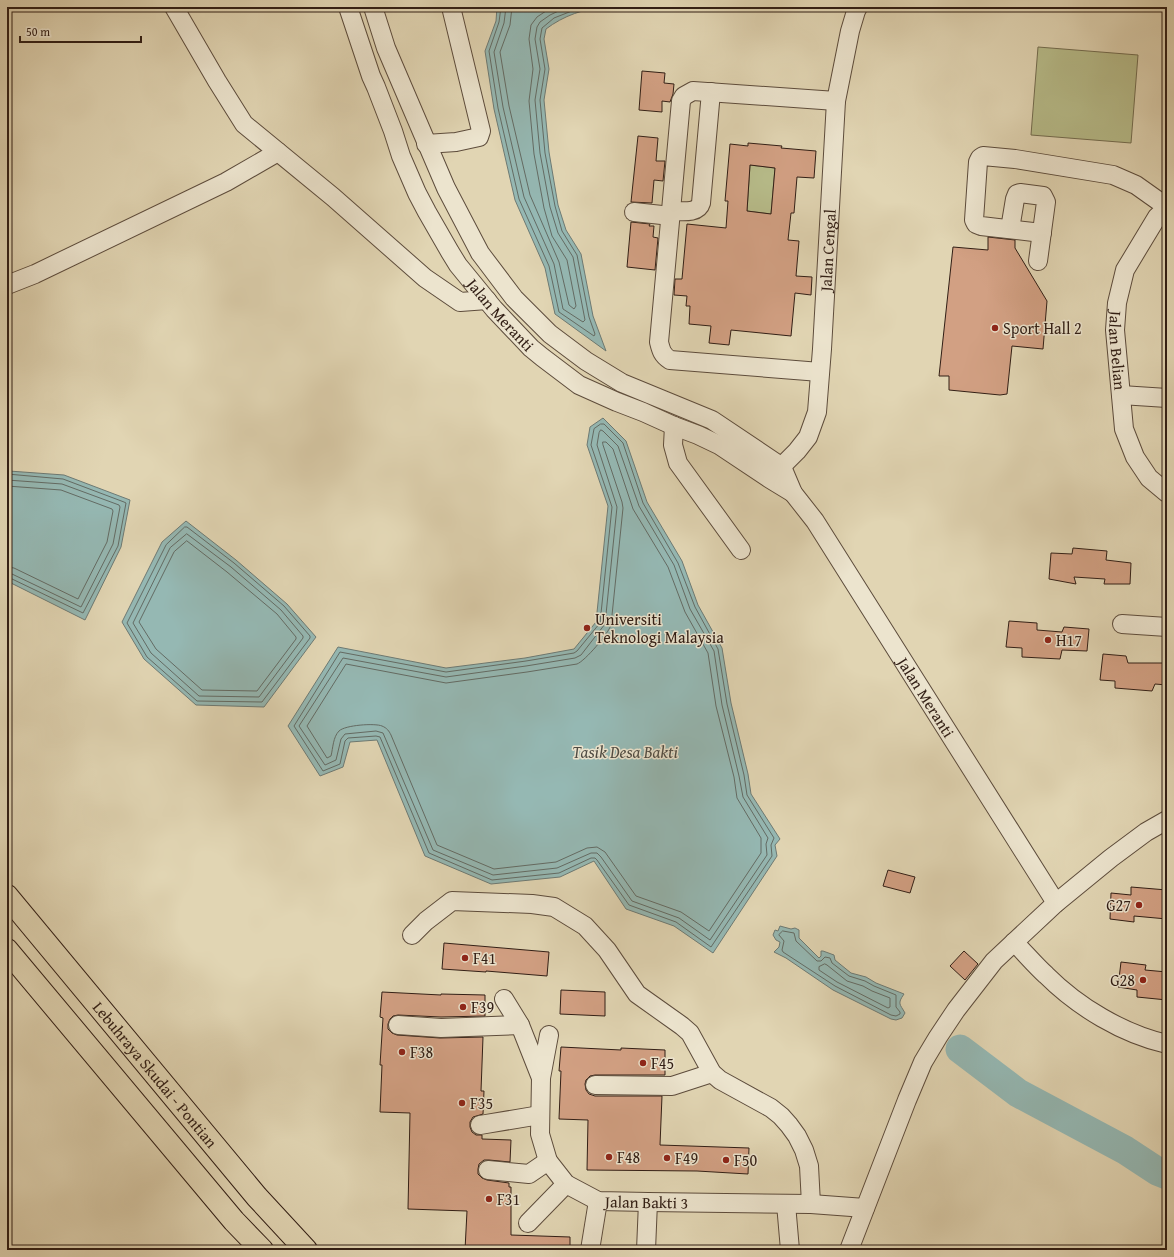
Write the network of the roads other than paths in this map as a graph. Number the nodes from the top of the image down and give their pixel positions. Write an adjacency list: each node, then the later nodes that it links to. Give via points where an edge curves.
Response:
1 (174, 7): 9 (street, via 244,124)
2 (348, 7): 17 (street, Jalan Meranti, via 371,76 427,212 454,258)
3 (373, 7): 8 (street, Jalan Meranti, via 386,48)
4 (450, 7): 8 (street, via 481,132 479,137)
5 (858, 7): 7 (street, Jalan Cengal, via 850,31)
6 (711, 92): 7 (street); 12 (street, via 701,203 697,209); 12 (street, via 693,91 681,101)
7 (836, 101): 18 (street, Jalan Cengal)
8 (426, 144): 22 (street, Jalan Meranti, via 480,253 514,298 550,334 586,361 622,383 712,420)
9 (278, 152): 16 (street, via 226,182); 17 (street, via 425,278 460,302)
10 (1167, 207): 13 (street, via 1136,185 1113,175 983,156 978,162 974,220 981,226); 19 (street, Jalan Belian, via 1157,217 1125,270 1117,304 1115,330)
11 (634, 212): 12 (street)
12 (671, 213): 18 (street, via 659,342 664,356 670,360)
13 (1010, 229): 14 (street); 14 (street, via 1016,195 1020,193 1043,196 1046,202)
14 (1042, 234): 15 (street)
15 (1038, 261)
16 (7, 285)
17 (487, 300): 21 (street, Jalan Meranti, via 531,348 579,385)
18 (820, 372): 22 (street, Jalan Cengal, via 817,412 808,437)
19 (1121, 395): 20 (street); 23 (street, Jalan Belian, via 1124,429 1135,457 1149,478)
20 (1167, 398)
21 (674, 426): 22 (street, Jalan Meranti); 24 (street, via 673,445 678,463)
22 (776, 473): 29 (street, Jalan Meranti, via 819,528)
23 (1167, 494)
24 (741, 550)
25 (1122, 624): 26 (street)
26 (1167, 627)
27 (1167, 820): 29 (street, via 1110,858)
28 (7, 896): 53 (highway, Lebuhraya Skudai - Pontian, via 257,1197)
29 (1056, 903): 31 (street)
30 (412, 935): 38 (street, via 452,901 554,907 585,926 607,950 637,994 690,1033)
31 (1014, 942): 37 (street, via 1046,976 1102,1017 1129,1032); 50 (street, via 994,961 956,1010 923,1062)
32 (7, 950): 52 (highway, Lebuhraya Skudai - Pontian, via 229,1215)
33 (504, 999): 34 (street)
34 (520, 1024): 35 (street, via 441,1028); 39 (street)
35 (398, 1025)
36 (549, 1035): 39 (street, Jalan Bakti 3)
37 (1167, 1044)
38 (712, 1073): 40 (street, via 672,1086); 49 (street, via 771,1108 789,1125 804,1150 809,1166)
39 (541, 1078): 41 (street, Jalan Bakti 3)
40 (595, 1085)
41 (540, 1115): 42 (street); 43 (street, Jalan Bakti 3, via 540,1134)
42 (480, 1125)
43 (548, 1161): 44 (street, via 529,1174); 45 (street, Jalan Bakti 3)
44 (488, 1170)
45 (566, 1184): 46 (street, Jalan Bakti 3); 51 (street)
46 (598, 1201): 47 (street, Jalan Bakti 3); 54 (street)
47 (648, 1202): 48 (street, Jalan Bakti 3); 55 (street)
48 (786, 1204): 49 (street, Jalan Bakti 3); 56 (street)
49 (811, 1204): 50 (street, Jalan Bakti 3)
50 (865, 1208): 57 (street)
51 (528, 1223)
52 (262, 1250)
53 (306, 1250)
54 (590, 1250)
55 (646, 1250)
56 (790, 1250)
57 (849, 1250)

